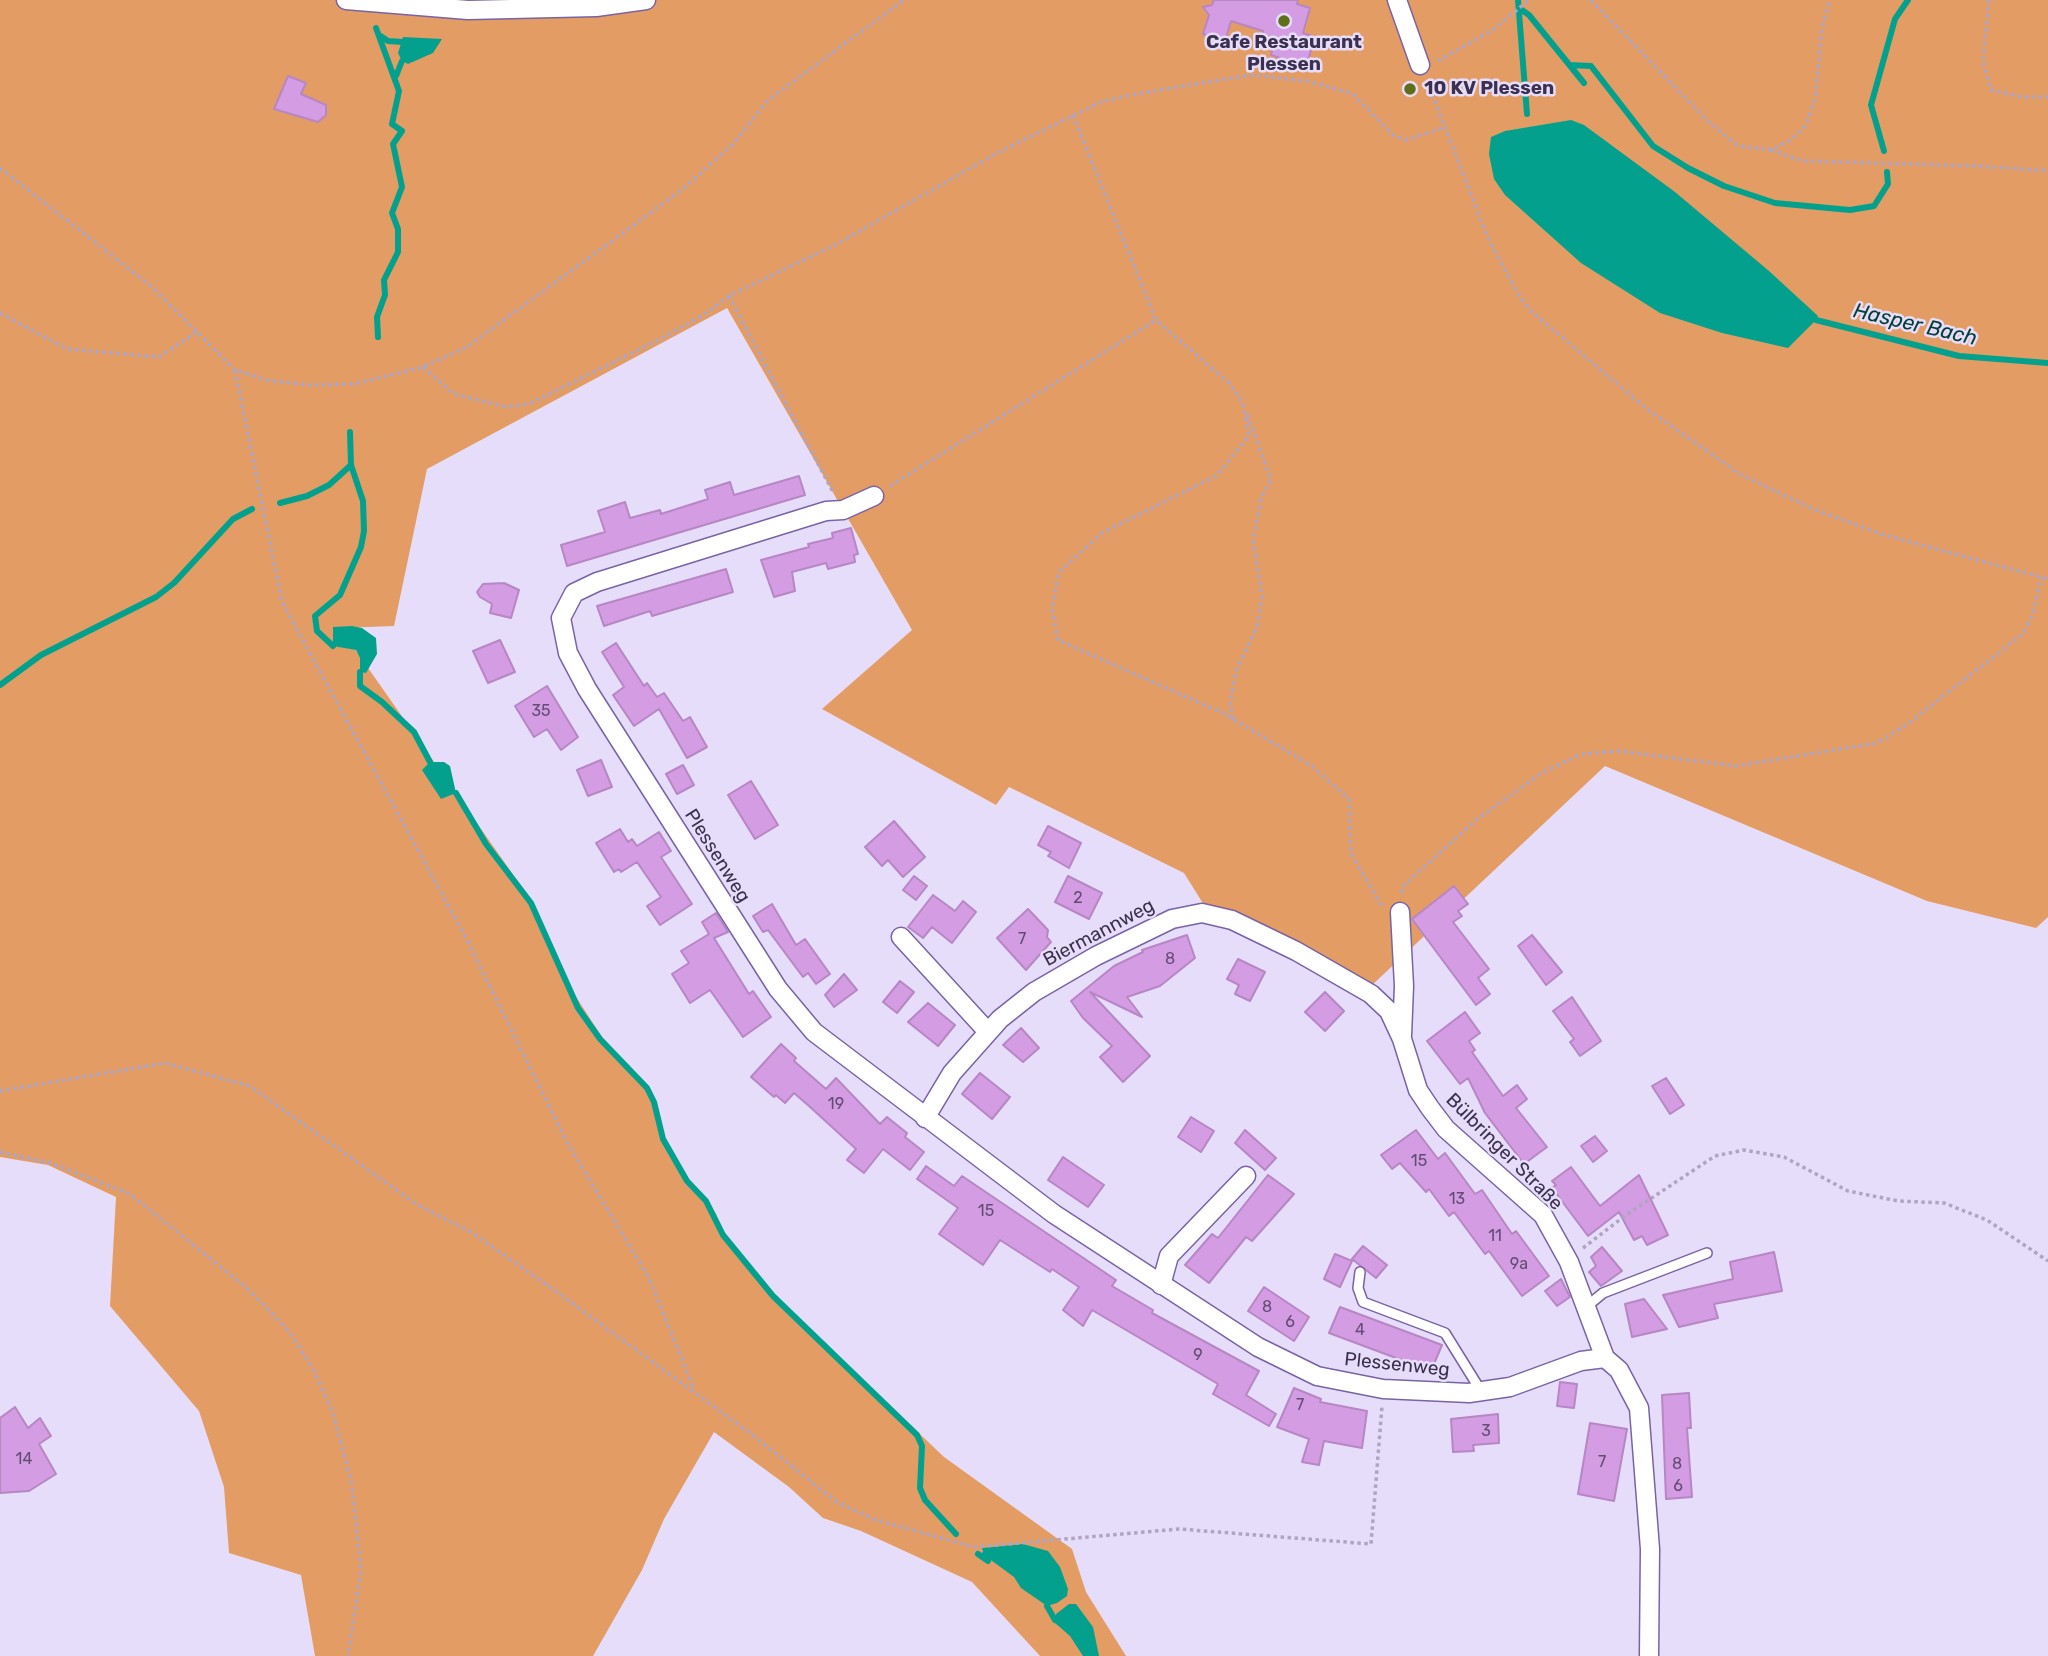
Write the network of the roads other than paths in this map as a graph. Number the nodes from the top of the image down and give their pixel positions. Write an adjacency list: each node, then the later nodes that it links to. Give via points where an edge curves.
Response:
1 (346, 0): 2 (street, via 468,10 596,7)
2 (646, 0)
3 (1397, 0): 4 (street)
4 (1420, 65)
5 (874, 496): 11 (street, Plessenweg, via 842,510 825,511 597,582 568,600 561,618 568,653 587,689 778,989 814,1032)
6 (1400, 912): 10 (street, Bülbringer Straße)
7 (901, 937): 9 (street)
8 (1389, 1011): 9 (street, Biermannweg, via 1371,995 1296,951 1232,920 1202,913 1172,919 1096,956 1034,992); 10 (street, Bülbringer Straße)
9 (988, 1032): 11 (street, Biermannweg, via 952,1073)
10 (1402, 1039): 16 (street, Bülbringer Straße, via 1418,1090 1446,1129 1543,1216 1569,1262)
11 (925, 1118): 15 (street, Plessenweg, via 1054,1214)
12 (1246, 1176): 15 (street, via 1170,1256)
13 (1707, 1253): 16 (lane, via 1603,1293)
14 (1360, 1272): 18 (lane, via 1357,1288 1363,1301 1445,1334)
15 (1161, 1285): 18 (street, Plessenweg, via 1258,1347 1317,1376 1383,1389)
16 (1585, 1308): 17 (street, Bülbringer Straße)
17 (1605, 1358): 18 (street, Plessenweg, via 1510,1387); 19 (street, Bülbringer Straße, via 1619,1370 1639,1408 1650,1549)
18 (1481, 1391)
19 (1649, 1656)

